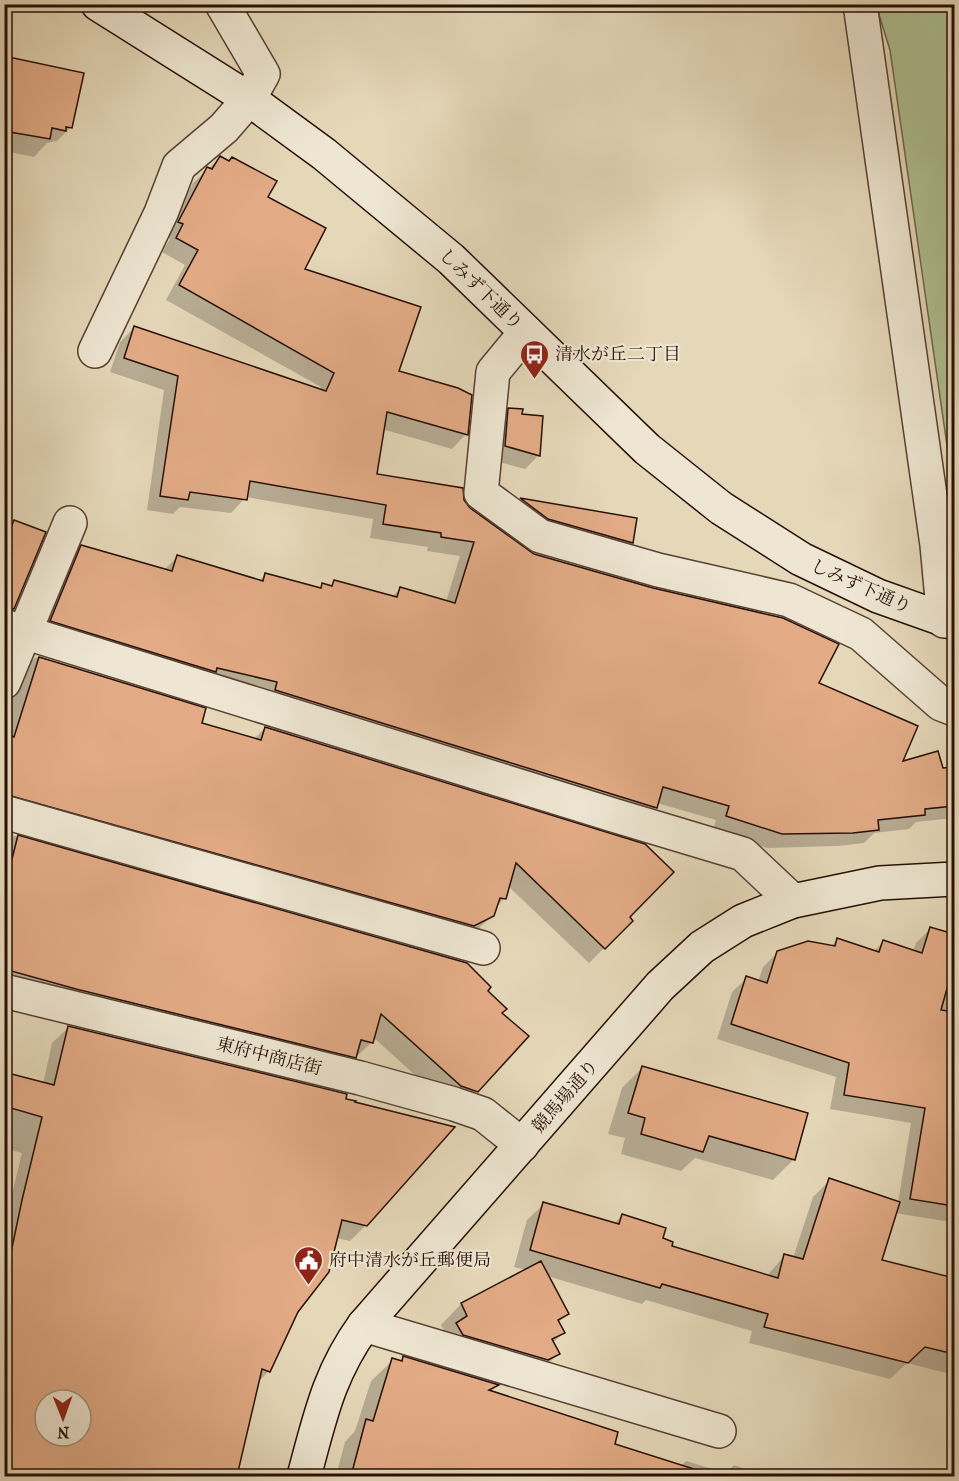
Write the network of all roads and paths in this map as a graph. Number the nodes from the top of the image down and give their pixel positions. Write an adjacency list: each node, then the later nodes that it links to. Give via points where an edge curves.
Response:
1 (98, 4): 4 (street, しみず下通り)
2 (222, 4): 4 (street, via 263,74)
3 (860, 4): 8 (street)
4 (249, 99): 5 (street, しみず下通り, via 324,154 451,259); 6 (street, via 224,128 180,166)
5 (526, 332): 8 (street, しみず下通り, via 647,449 721,508 801,559 878,596); 11 (street, via 493,372 482,493 540,536 658,570 789,600 861,634 941,704)
6 (95, 351)
7 (70, 523): 9 (street)
8 (949, 622)
9 (15, 629): 10 (street); 14 (street, via 743,854)
10 (4, 682)
11 (954, 709)
12 (4, 812): 15 (street)
13 (954, 879): 14 (street, 競馬場通り, via 880,883)
14 (793, 901): 17 (street, 競馬場通り, via 743,921 702,946 660,986)
15 (483, 948)
16 (4, 991): 17 (street, 東府中商店街, via 454,1104 483,1114)
17 (522, 1145): 18 (street, 競馬場通り)
18 (364, 1325): 19 (street); 20 (street, 競馬場通り, via 335,1372)
19 (719, 1431)
20 (304, 1476)

